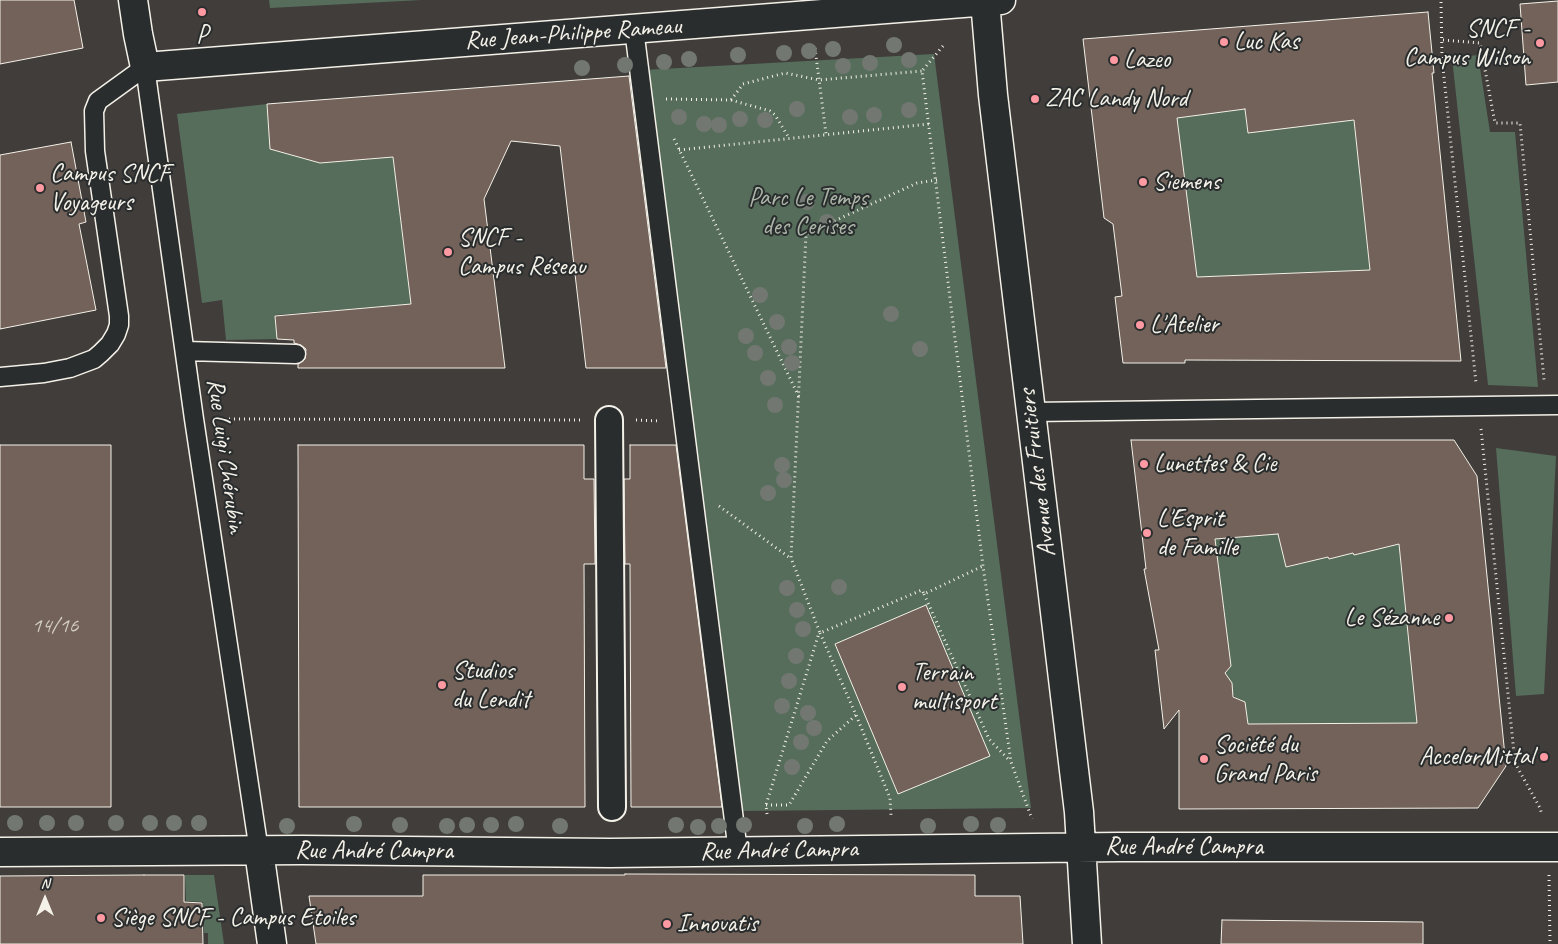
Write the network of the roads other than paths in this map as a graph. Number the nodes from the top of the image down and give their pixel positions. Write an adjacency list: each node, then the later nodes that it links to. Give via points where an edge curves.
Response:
1 (133, 0): 4 (street)
2 (993, 1): 3 (street, Rue Jean-Philippe Rameau); 9 (street, Avenue des Fruitiers, via 993,94)
3 (634, 29): 4 (street, Rue Jean-Philippe Rameau); 16 (lane)
4 (145, 67): 5 (lane, Rue Luigi Chérubin); 7 (lane, via 98,101 94,111 95,151 119,316 116,334 101,353 70,368)
5 (185, 351): 6 (lane); 14 (lane, Rue Luigi Chérubin)
6 (296, 354)
7 (0, 377)
8 (1552, 405): 9 (lane)
9 (1031, 412): 13 (street, Avenue des Fruitiers)
10 (609, 420): 11 (street)
11 (612, 807)
12 (1553, 847): 13 (street, Rue André Campra)
13 (1081, 848): 16 (street, Rue André Campra); 18 (street, Avenue des Fruitiers)
14 (259, 851): 15 (street, Rue André Campra); 16 (street, Rue André Campra); 17 (street)
15 (0, 852)
16 (738, 852)
17 (272, 944)
18 (1087, 944)

